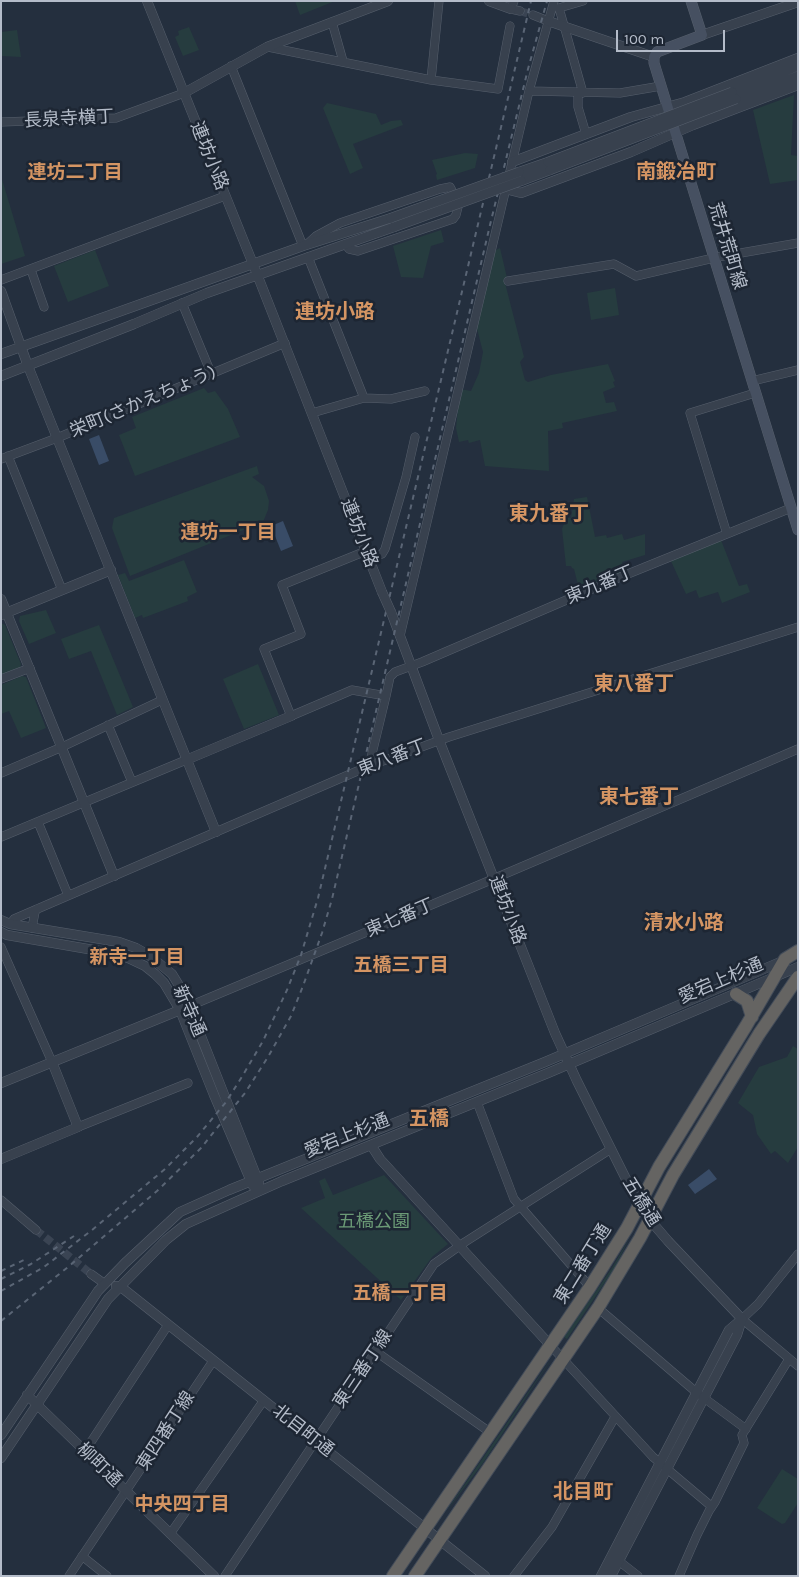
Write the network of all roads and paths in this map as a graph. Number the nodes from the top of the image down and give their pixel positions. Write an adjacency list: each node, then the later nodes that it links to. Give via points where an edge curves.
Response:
1 (147, 1): 27 (street, 連坊小路)
2 (388, 1): 12 (street)
3 (439, 1): 23 (street)
4 (490, 1): 9 (street)
5 (554, 1): 11 (street)
6 (583, 1): 14 (street, via 559,8)
7 (691, 1): 15 (main road)
8 (798, 2): 15 (street)
9 (515, 7)
10 (533, 15): 11 (street)
11 (548, 21): 14 (street); 26 (street)
12 (332, 22): 16 (street); 19 (street)
13 (510, 26): 23 (street, via 498,88)
14 (564, 27): 17 (street); 28 (street)
15 (702, 35): 17 (main road, via 657,52)
16 (267, 46): 19 (street); 20 (street)
17 (654, 57): 25 (main road, 荒井荒町線)
18 (798, 58): 30 (street)
19 (343, 61): 23 (street)
20 (231, 66): 27 (street); 42 (street)
21 (798, 66): 29 (street)
22 (798, 76): 29 (street)
23 (431, 80)
24 (798, 85): 33 (street)
25 (661, 86): 28 (street, via 620,93); 31 (main road, 荒井荒町線)
26 (529, 91): 28 (street); 36 (street)
27 (184, 93): 32 (street, 長泉寺横丁, via 116,118); 38 (street, 連坊小路)
28 (581, 93): 35 (street, via 578,107)
29 (734, 95): 39 (street, bridge)
30 (685, 102): 31 (street); 33 (street)
31 (667, 106): 34 (main road, 荒井荒町線); 35 (street)
32 (1, 122)
33 (693, 125): 34 (street)
34 (675, 133): 37 (street, via 521,193); 44 (main road, 荒井荒町線)
35 (586, 134): 36 (street)
36 (512, 162): 37 (street)
37 (505, 189): 77 (street)
38 (225, 196): 45 (street, 連坊小路); 46 (street)
39 (393, 222): 41 (street); 42 (street)
40 (798, 243): 44 (street)
41 (345, 244): 42 (street, via 349,249 358,251 453,219 457,200 450,187 440,189 340,223); 43 (street)
42 (304, 246): 45 (street)
43 (308, 257): 47 (street); 63 (street)
44 (713, 258): 49 (street, via 636,276 614,264); 60 (main road, 荒井荒町線)
45 (253, 264): 47 (street, 連坊小路); 54 (street)
46 (31, 270): 48 (street); 52 (street)
47 (258, 275): 51 (street); 53 (street, 連坊小路)
48 (1, 280)
49 (508, 281)
50 (1, 291): 54 (street)
51 (182, 303): 56 (street); 58 (street)
52 (44, 307)
53 (285, 343): 58 (street, 栄町(さかえちょう)); 64 (street, 連坊小路)
54 (21, 347): 55 (street); 56 (street)
55 (1, 354)
56 (28, 366): 59 (street); 66 (street)
57 (798, 370): 60 (street)
58 (211, 373): 66 (street, 栄町(さかえちょう))
59 (1, 376)
60 (752, 381): 62 (main road, 荒井荒町線)
61 (425, 391): 63 (street, via 391,399)
62 (756, 393): 68 (main road, 荒井荒町線); 70 (street, via 690,413)
63 (364, 398): 64 (street)
64 (312, 413): 71 (street, 連坊小路)
65 (416, 437): 71 (street, via 386,549 382,554)
66 (57, 438): 67 (street, 栄町(さかえちょう)); 72 (street)
67 (5, 458): 73 (street)
68 (791, 508): 69 (main road, 荒井荒町線); 70 (street, 東九番丁)
69 (798, 530)
70 (727, 534): 78 (street, 東九番丁)
71 (368, 555): 77 (street, 連坊小路, bridge); 83 (street, via 282,585 301,634 264,649)
72 (111, 570): 73 (street); 82 (street)
73 (62, 590): 75 (street)
74 (1, 599): 75 (street)
75 (4, 614): 79 (street)
76 (798, 627): 85 (street, 東八番丁)
77 (400, 636): 78 (street, 連坊小路)
78 (411, 666): 81 (street, 東九番丁, via 392,673); 85 (street, 連坊小路)
79 (30, 668): 80 (street); 86 (street)
80 (1, 680)
81 (386, 696): 83 (street, via 352,690); 89 (street)
82 (162, 700): 84 (street); 88 (street)
83 (291, 716): 88 (street)
84 (108, 726): 86 (street); 91 (street)
85 (439, 740): 89 (street, 東八番丁); 97 (street, 連坊小路)
86 (62, 747): 90 (street); 92 (street)
87 (798, 749): 97 (street, 東七番丁)
88 (186, 760): 91 (street); 94 (street)
89 (369, 766): 94 (street, 東八番丁)
90 (1, 773)
91 (132, 782): 92 (street)
92 (84, 803): 93 (street); 96 (street)
93 (38, 822): 95 (street); 98 (street)
94 (216, 832): 96 (street, 東八番丁)
95 (1, 838)
96 (114, 876): 98 (street, 東八番丁)
97 (495, 879): 110 (street, 東七番丁); 113 (street, 連坊小路)
98 (68, 895): 99 (street, 東八番丁)
99 (37, 909): 100 (street, 東八番丁); 101 (street)
100 (4, 922): 101 (street, 新寺通)
101 (32, 928): 110 (street, 新寺通, via 119,942 136,948 172,974)
102 (3, 934): 111 (street, 新寺通, via 111,952 128,958 145,966 160,979)
103 (1, 947): 114 (street)
104 (798, 951): 105 (highway, 愛宕上杉通)
105 (785, 959): 107 (highway, 東二番丁通); 113 (street, 愛宕上杉通)
106 (798, 967): 107 (street, 愛宕上杉通)
107 (775, 977): 109 (street, 愛宕上杉通); 112 (highway, 東二番丁通)
108 (798, 977): 128 (highway, 東二番丁通, via 759,1034 673,1175)
109 (736, 994): 112 (highway, via 747,1001); 115 (street, 愛宕上杉通)
110 (189, 1006): 111 (street, 東七番丁); 123 (street, 新寺通)
111 (180, 1010): 114 (street, 東七番丁); 123 (street, 新寺通, via 214,1095)
112 (752, 1017): 126 (highway, 東二番丁通)
113 (564, 1054): 115 (street, 連坊小路); 123 (street, 愛宕上杉通)
114 (52, 1062): 116 (street, 東七番丁); 119 (street)
115 (570, 1064): 118 (street, 愛宕上杉通); 121 (street, 五橋通)
116 (1, 1083)
117 (188, 1083): 119 (street)
118 (477, 1102): 120 (street, 愛宕上杉通); 127 (street, via 514,1199)
119 (78, 1127): 122 (street)
120 (371, 1145): 124 (street, 愛宕上杉通); 130 (street, via 380,1159)
121 (611, 1149): 126 (street, 五橋通); 127 (street, 東三番丁線)
122 (1, 1159)
123 (254, 1180): 124 (street, 新寺通); 133 (street, 愛宕上杉通, via 180,1212)
124 (259, 1192): 134 (street, 愛宕上杉通, via 186,1224)
125 (1, 1200): 129 (street)
126 (639, 1204): 128 (street, 五橋通); 135 (highway, 東二番丁通)
127 (520, 1207): 130 (street, 東三番丁線); 135 (street)
128 (650, 1220): 136 (highway, 東二番丁通); 137 (street, 五橋通)
129 (36, 1230)
130 (460, 1246): 139 (street); 140 (street, 東三番丁線, via 434,1264)
131 (798, 1254): 137 (street)
132 (91, 1274): 133 (street)
133 (105, 1284): 134 (street); 146 (street, 愛宕上杉通)
134 (121, 1286): 138 (street, 北目町通); 149 (street, 愛宕上杉通, via 108,1299)
135 (590, 1288): 139 (highway, 東二番丁通)
136 (598, 1308): 142 (highway, 東二番丁通); 145 (street)
137 (742, 1319): 141 (street); 145 (street, via 729,1330); 147 (street)
138 (168, 1325): 143 (street, 北目町通); 155 (street)
139 (551, 1346): 142 (street); 152 (highway, 東二番丁通)
140 (375, 1351): 152 (street); 154 (street, 東三番丁線)
141 (789, 1359): 144 (street); 151 (street)
142 (563, 1360): 150 (street); 162 (highway, 東二番丁通)
143 (213, 1361): 148 (street, 北目町通); 158 (street, 東四番丁線)
144 (798, 1366)
145 (696, 1392): 147 (street); 157 (street)
146 (27, 1396): 149 (street, 柳町通); 153 (street, 愛宕上杉通)
147 (704, 1398): 151 (street); 157 (street)
148 (264, 1400): 154 (street, 北目町通); 161 (street)
149 (37, 1405): 155 (street, 柳町通); 156 (street, 愛宕上杉通)
150 (615, 1417): 157 (street); 172 (street, via 552,1527)
151 (746, 1429): 159 (street, via 742,1435 744,1442)
152 (491, 1433): 160 (highway, 東二番丁通)
153 (1, 1435)
154 (315, 1441): 160 (street, 北目町通); 168 (street, 東三番丁線)
155 (86, 1451): 158 (street, 柳町通)
156 (1, 1458)
157 (663, 1466): 159 (street); 164 (street)
158 (127, 1492): 161 (street, 柳町通); 163 (street, 東四番丁線)
159 (712, 1506): 176 (street)
160 (425, 1529): 162 (street, 北目町通); 169 (highway, 東二番丁通)
161 (170, 1534): 167 (street, 柳町通)
162 (439, 1540): 170 (highway, 東二番丁通); 171 (street, 北目町通)
163 (82, 1556): 165 (street, 東四番丁線); 166 (street)
164 (615, 1559): 173 (street); 174 (street); 175 (street)
165 (69, 1576)
166 (107, 1576)
167 (214, 1576)
168 (225, 1576)
169 (393, 1576)
170 (414, 1576)
171 (485, 1576)
172 (514, 1576)
173 (601, 1576)
174 (611, 1576)
175 (638, 1576)
176 (679, 1576)

